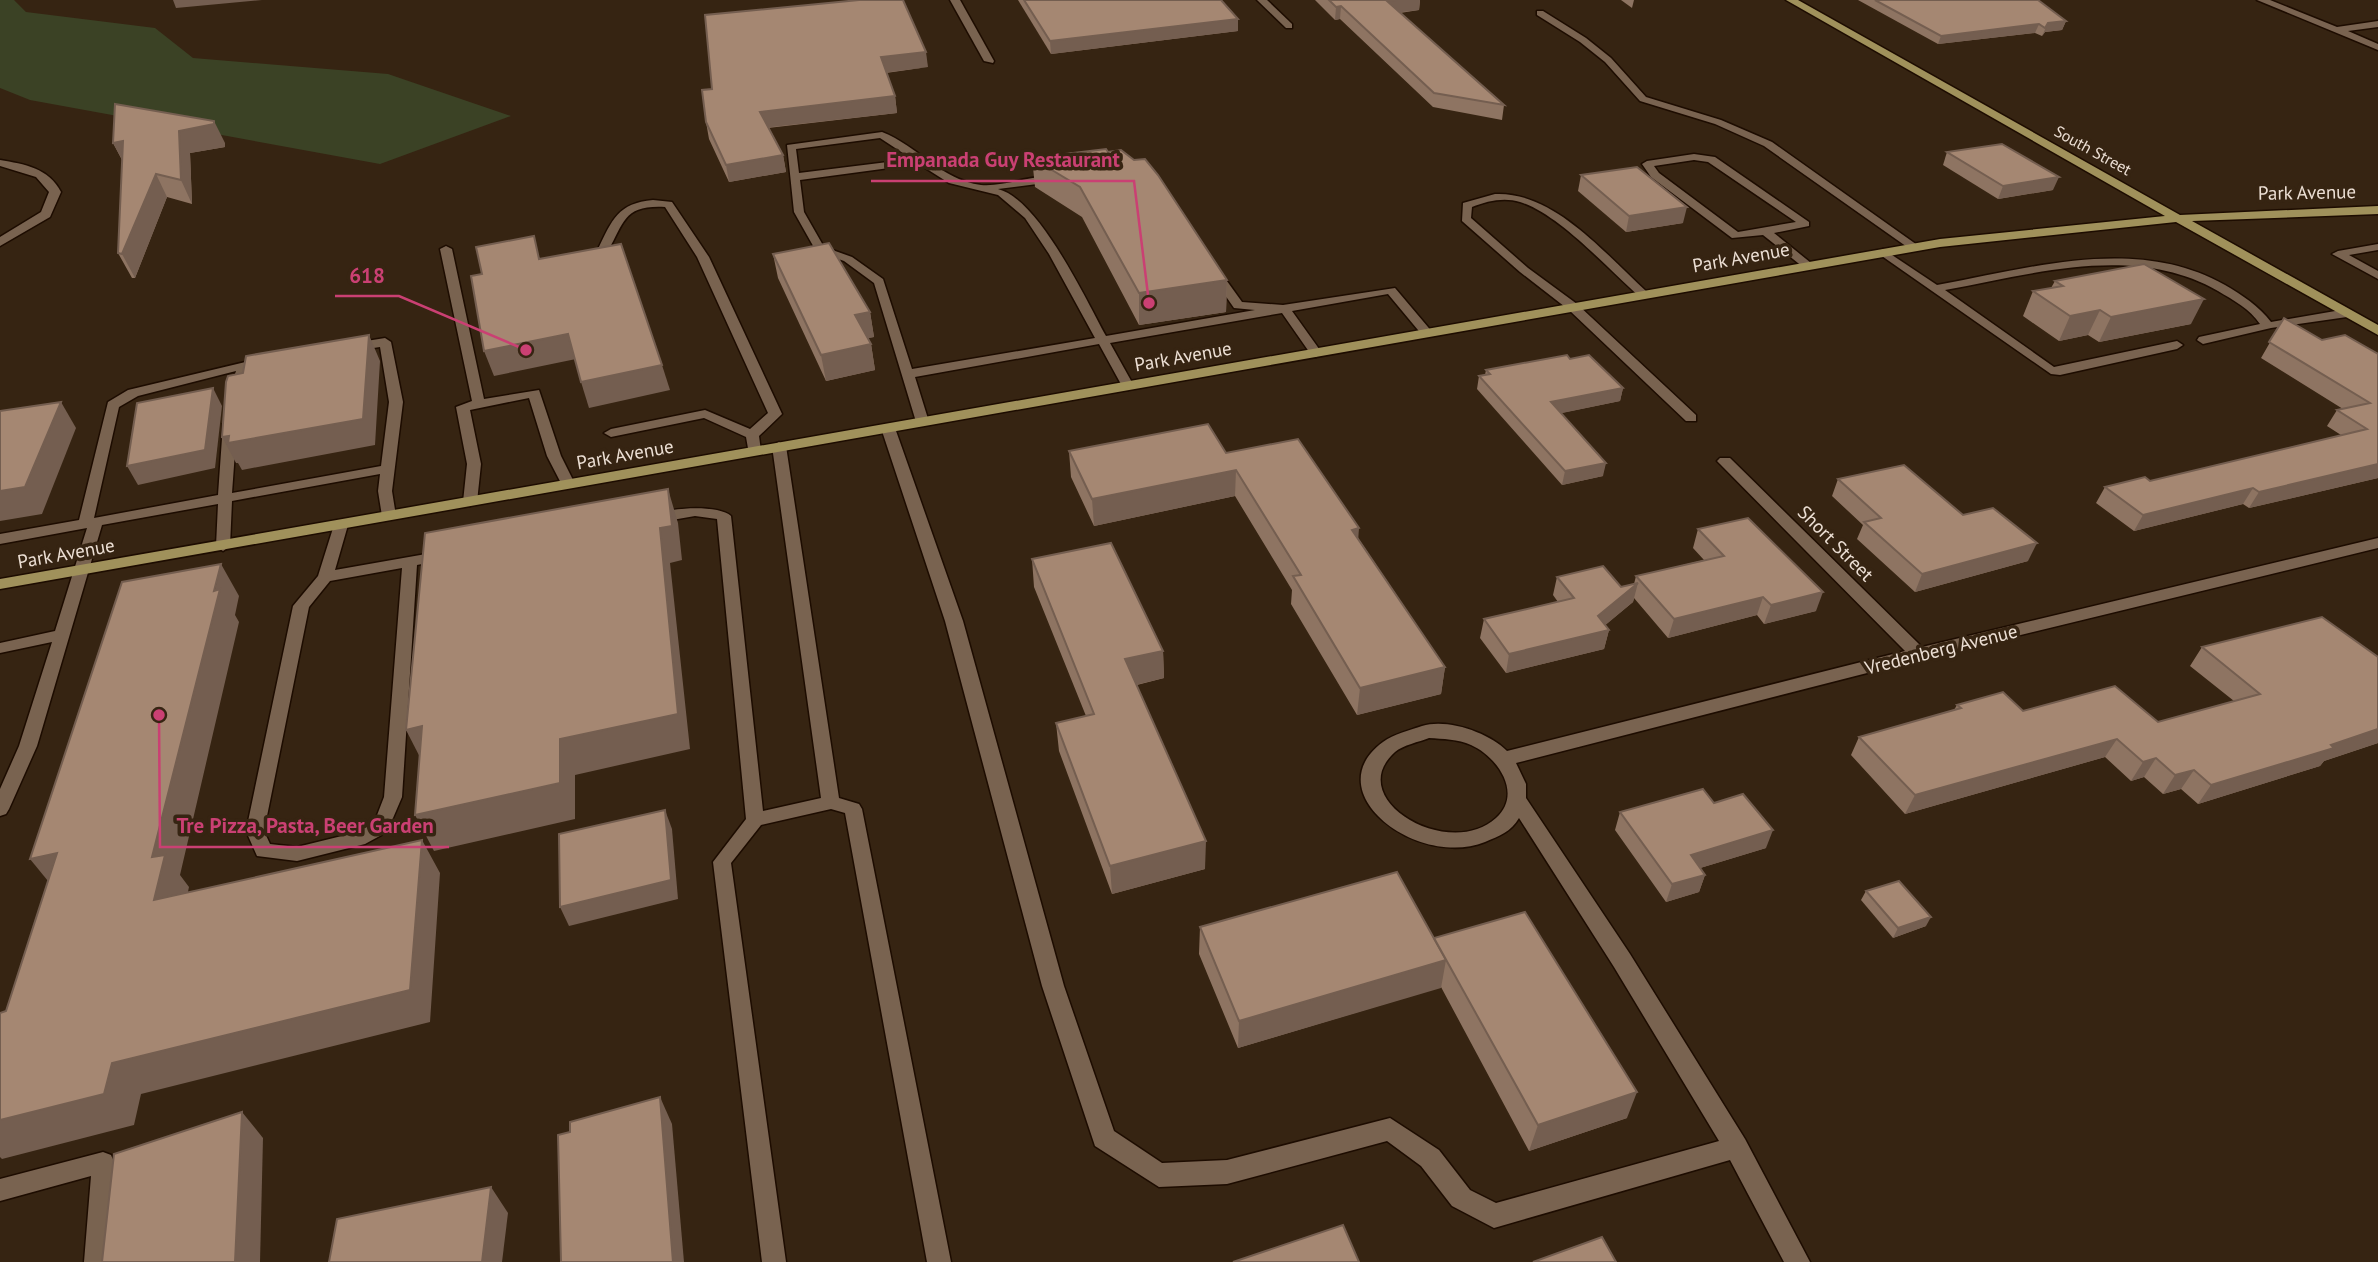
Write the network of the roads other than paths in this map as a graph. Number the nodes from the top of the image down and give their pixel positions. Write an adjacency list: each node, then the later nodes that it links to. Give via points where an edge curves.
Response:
1 (955, 0): 10 (street)
2 (1262, 0): 7 (street)
3 (1791, 0): 17 (main road, South Street)
4 (2262, 0): 8 (street)
5 (1540, 13): 20 (lane, via 1608,60 1643,99 1718,122 1768,144)
6 (2378, 24): 8 (street)
7 (1289, 26)
8 (2337, 30): 9 (street)
9 (2378, 47)
10 (989, 61)
11 (924, 160): 13 (lane); 13 (lane, via 881,135 791,147); 15 (lane, via 953,181)
12 (0, 163): 19 (street, via 33,172 49,181 55,192 46,214)
13 (796, 177): 43 (lane, via 799,212 820,249 848,259 879,281)
14 (1060, 178): 15 (lane)
15 (979, 188): 37 (lane, via 1002,193 1029,216)
16 (2378, 210): 17 (main road, Park Avenue)
17 (2177, 218): 20 (main road, Park Avenue); 32 (main road, South Street)
18 (1765, 231): 18 (lane, via 1805,224 1711,159 1647,164 1655,175 1737,236); 26 (lane)
19 (0, 242)
20 (1914, 247): 24 (main road, Park Avenue)
21 (2378, 247): 27 (lane, via 2338,254)
22 (446, 249): 45 (lane)
23 (604, 249): 50 (lane, via 620,214 645,202 668,204 703,257 775,414)
24 (1883, 252): 26 (main road, Park Avenue); 28 (lane)
25 (1206, 259): 31 (lane, via 1238,305)
26 (1807, 265): 29 (main road, Park Avenue)
27 (2378, 276)
28 (1934, 289): 33 (lane, via 2071,266 2147,261 2183,268 2227,290 2263,317); 38 (lane, via 2051,370)
29 (1643, 294): 30 (main road, Park Avenue); 30 (lane, via 1563,224 1528,201 1484,198 1467,205 1466,219)
30 (1573, 307): 35 (main road, Park Avenue); 46 (lane)
31 (1285, 309): 35 (lane, via 1391,290); 37 (lane); 40 (lane)
32 (2347, 313): 33 (lane); 34 (main road, South Street)
33 (2267, 326): 36 (lane)
34 (2378, 331)
35 (1427, 332): 40 (main road, Park Avenue)
36 (2203, 340)
37 (1105, 341): 43 (lane); 44 (lane)
38 (2176, 345)
39 (334, 350): 54 (lane, via 385,342 396,402)
40 (1315, 353): 44 (main road, Park Avenue)
41 (282, 359): 42 (lane)
42 (244, 365): 56 (lane, via 236,380 223,469); 60 (lane, via 133,393 113,405)
43 (908, 374): 47 (lane)
44 (1128, 386): 47 (main road, Park Avenue)
45 (479, 404): 55 (lane, via 534,393); 57 (lane, via 463,407 474,464)
46 (1691, 418)
47 (922, 422): 48 (main road, Park Avenue)
48 (888, 428): 51 (main road, Park Avenue); 78 (street, via 954,621 1053,986 1104,1139 1159,1175 1227,1172 1390,1129 1430,1158 1461,1198 1494,1216)
49 (611, 433): 50 (lane, via 705,414)
50 (752, 435): 52 (lane)
51 (779, 446): 52 (main road, Park Avenue); 75 (lane)
52 (754, 450): 55 (main road, Park Avenue)
53 (1725, 461): 72 (street, Short Street)
54 (387, 469): 56 (lane); 58 (lane)
55 (568, 484): 57 (main road, Park Avenue)
56 (226, 497): 60 (lane); 64 (lane)
57 (470, 502): 58 (main road, Park Avenue)
58 (389, 516): 61 (main road, Park Avenue)
59 (641, 521): 77 (lane, via 695,512 724,516)
60 (91, 523): 62 (lane); 67 (lane)
61 (341, 524): 64 (main road, Park Avenue); 68 (lane)
62 (0, 539)
63 (2378, 543): 72 (street, Vredenberg Avenue)
64 (223, 545): 67 (main road, Park Avenue)
65 (464, 552): 66 (lane)
66 (410, 562): 68 (lane); 68 (lane, via 393,797 381,827 359,839 297,854 264,850 255,831 301,606)
67 (82, 570): 69 (main road, Park Avenue); 70 (lane)
68 (325, 577)
69 (0, 584)
70 (61, 635): 71 (lane); 76 (lane, via 27,746)
71 (0, 648)
72 (1918, 654): 73 (street, Vredenberg Avenue)
73 (1504, 759): 74 (street, via 1517,779); 74 (street, via 1457,733 1428,731 1402,737 1382,749 1371,768 1370,789 1381,810 1402,828 1430,839 1461,842 1488,835 1508,821)
74 (1518, 801): 78 (street)
75 (831, 802): 77 (lane); 82 (lane, via 853,809)
76 (0, 809)
77 (755, 820): 81 (lane, via 722,862)
78 (1736, 1147): 83 (street)
79 (0, 1190): 80 (lane, via 103,1162)
80 (96, 1262)
81 (774, 1262)
82 (939, 1262)
83 (1797, 1262)

